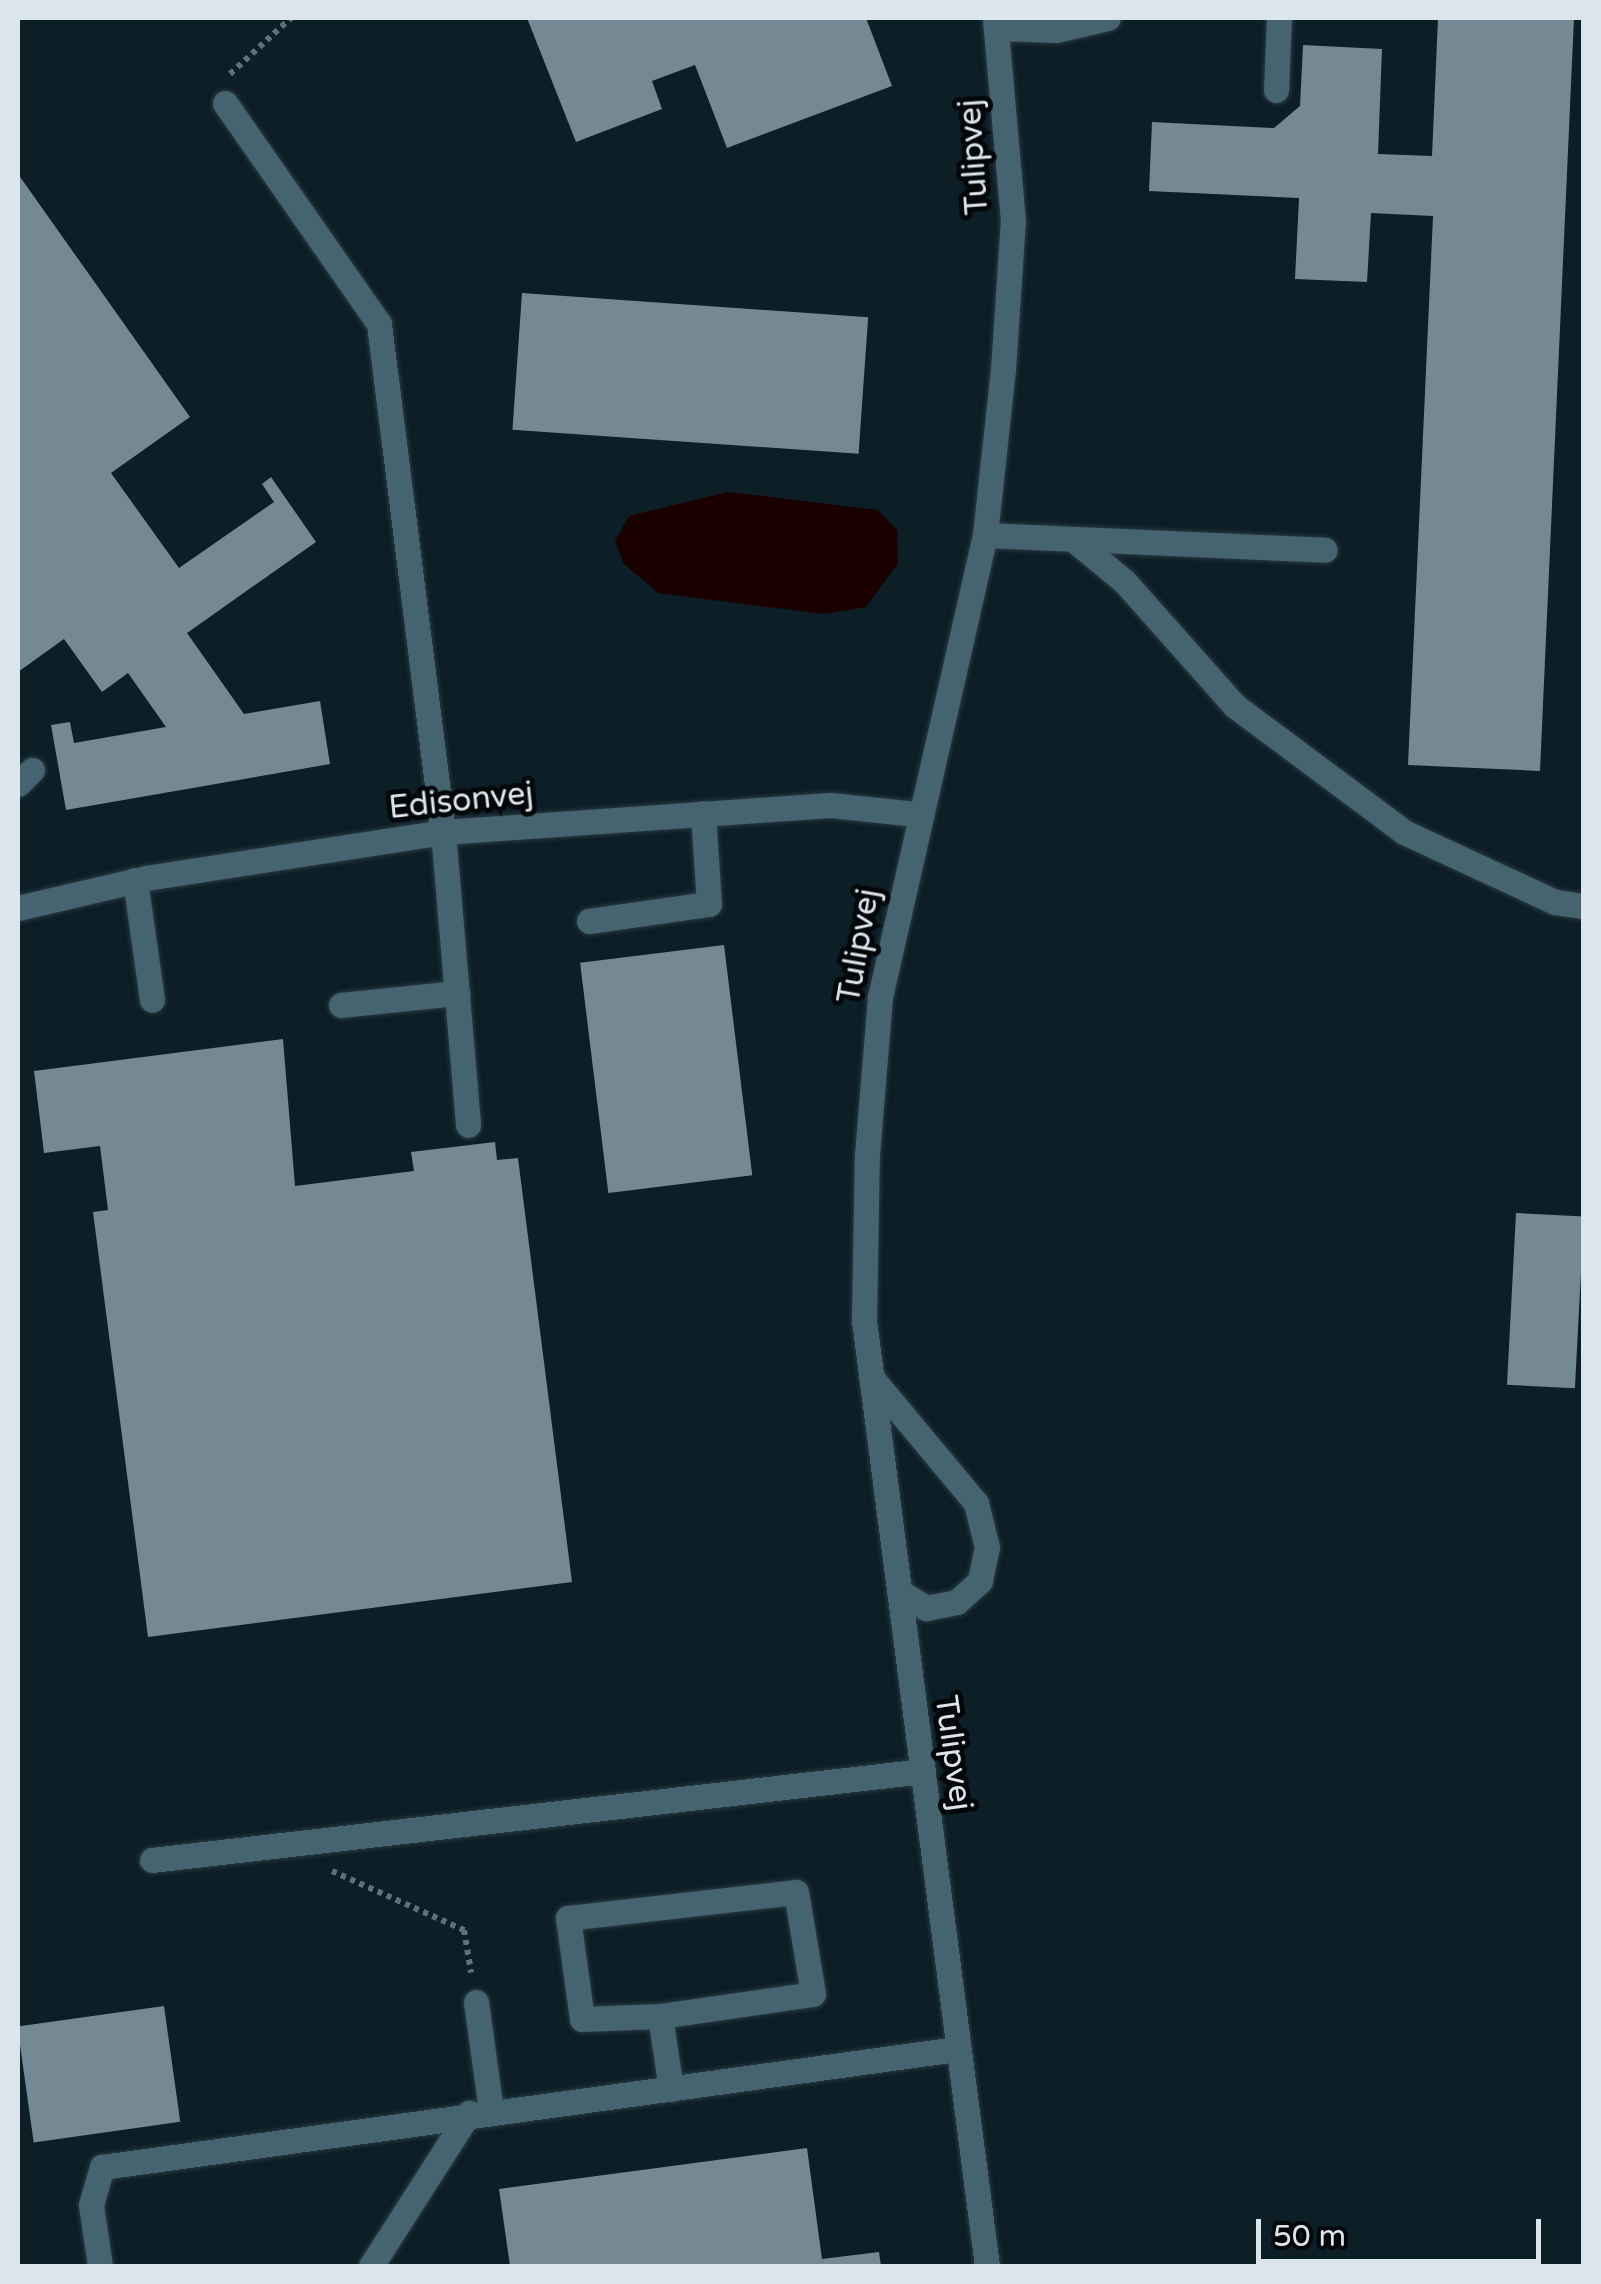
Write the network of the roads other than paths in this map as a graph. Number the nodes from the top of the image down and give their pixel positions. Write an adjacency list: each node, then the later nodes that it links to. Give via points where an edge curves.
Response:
1 (1108, 18): 3 (street, via 1056,30)
2 (1279, 18): 4 (street)
3 (996, 23): 6 (street, Tulipvej, via 1013,221)
4 (1276, 90)
5 (225, 103): 11 (street, via 379,324)
6 (985, 536): 7 (street); 10 (street, Tulipvej)
7 (1073, 539): 8 (street); 13 (street, via 1124,580 1235,706 1404,832 1556,902)
8 (1325, 550)
9 (703, 813): 10 (street, Edisonvej, via 830,806); 11 (street, Edisonvej); 15 (street, via 709,904)
10 (918, 814): 20 (street, Tulipvej, via 880,997 864,1320)
11 (443, 832): 12 (street, Edisonvej); 16 (street)
12 (135, 880): 14 (street, Edisonvej); 17 (street)
13 (1584, 906)
14 (18, 908)
15 (589, 920)
16 (457, 992): 18 (street); 19 (street)
17 (152, 1000)
18 (341, 1005)
19 (468, 1124)
20 (871, 1377): 21 (street, Tulipvej); 21 (street, via 976,1503 987,1548 980,1580 956,1602 926,1608)
21 (899, 1591): 22 (street, Tulipvej)
22 (923, 1771): 23 (street); 26 (street, Tulipvej)
23 (152, 1860)
24 (476, 2002): 28 (street)
25 (660, 2016): 25 (street, via 813,1994 796,1892 568,1918 582,2019); 27 (street)
26 (957, 2049): 27 (street); 31 (street, Tulipvej)
27 (671, 2088): 28 (street)
28 (480, 2111): 29 (street, via 102,2167 91,2206); 30 (street)
29 (100, 2266)
30 (371, 2266)
31 (987, 2266)

